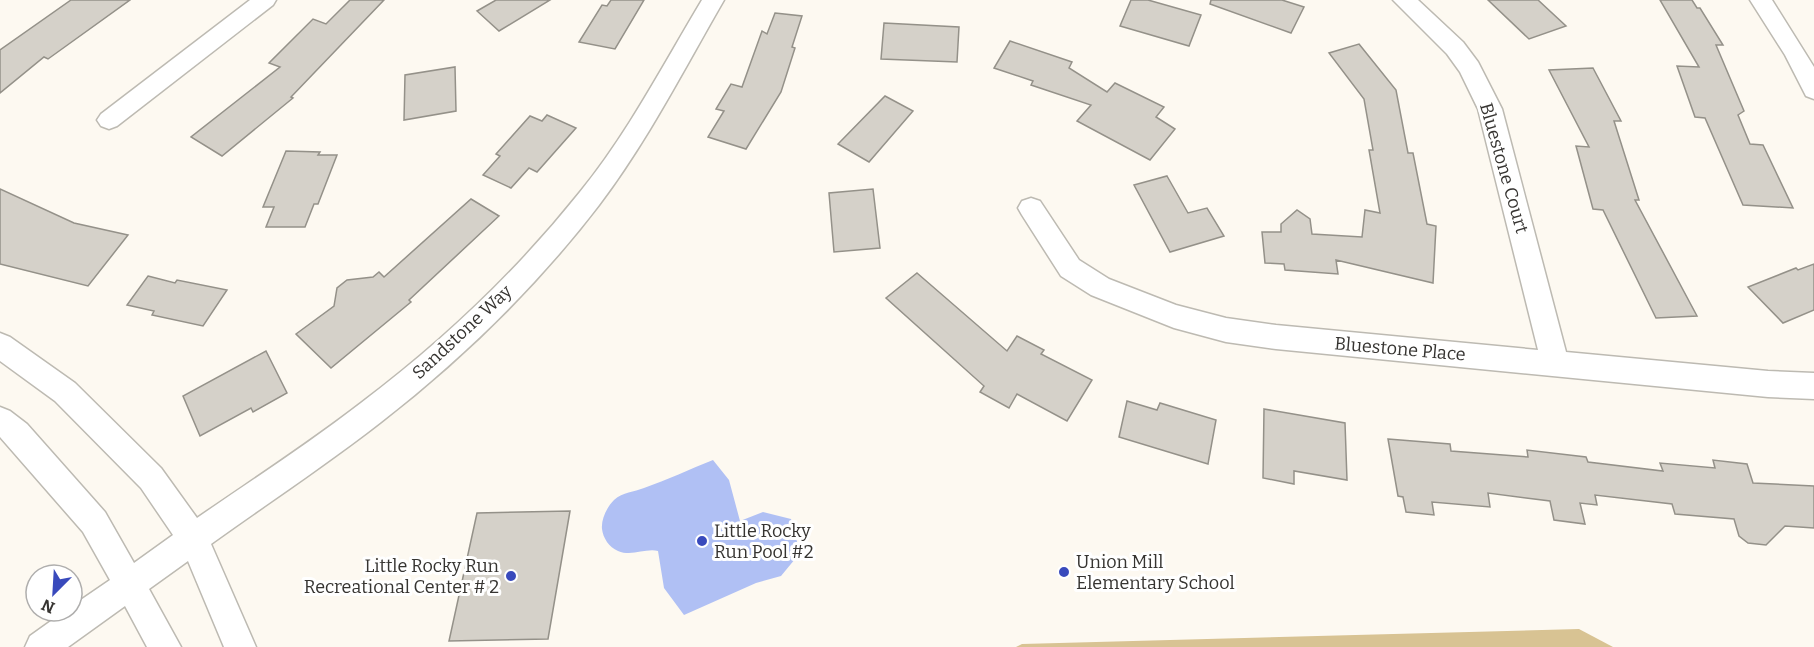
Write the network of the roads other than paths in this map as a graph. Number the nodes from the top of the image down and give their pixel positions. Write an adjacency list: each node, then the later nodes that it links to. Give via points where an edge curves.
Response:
1 (266, 0): 6 (street)
2 (713, 0): 12 (street, Sandstone Way, via 627,147 590,198 503,295 371,413)
3 (1404, 0): 9 (street, Bluestone Court, via 1455,48 1470,68 1490,109)
4 (1761, 0): 5 (street)
5 (1814, 90)
6 (109, 120)
7 (1031, 208): 9 (street, Bluestone Place, via 1070,268 1100,287 1174,316 1226,330 1276,337)
8 (0, 345): 12 (street, via 64,392 151,478)
9 (1555, 363): 10 (street, Bluestone Place)
10 (1814, 386)
11 (0, 420): 13 (street, via 17,433 93,522)
12 (194, 539): 13 (street, Sandstone Way); 16 (street)
13 (130, 584): 14 (street, Sandstone Way); 15 (street)
14 (41, 647)
15 (165, 647)
16 (240, 647)

